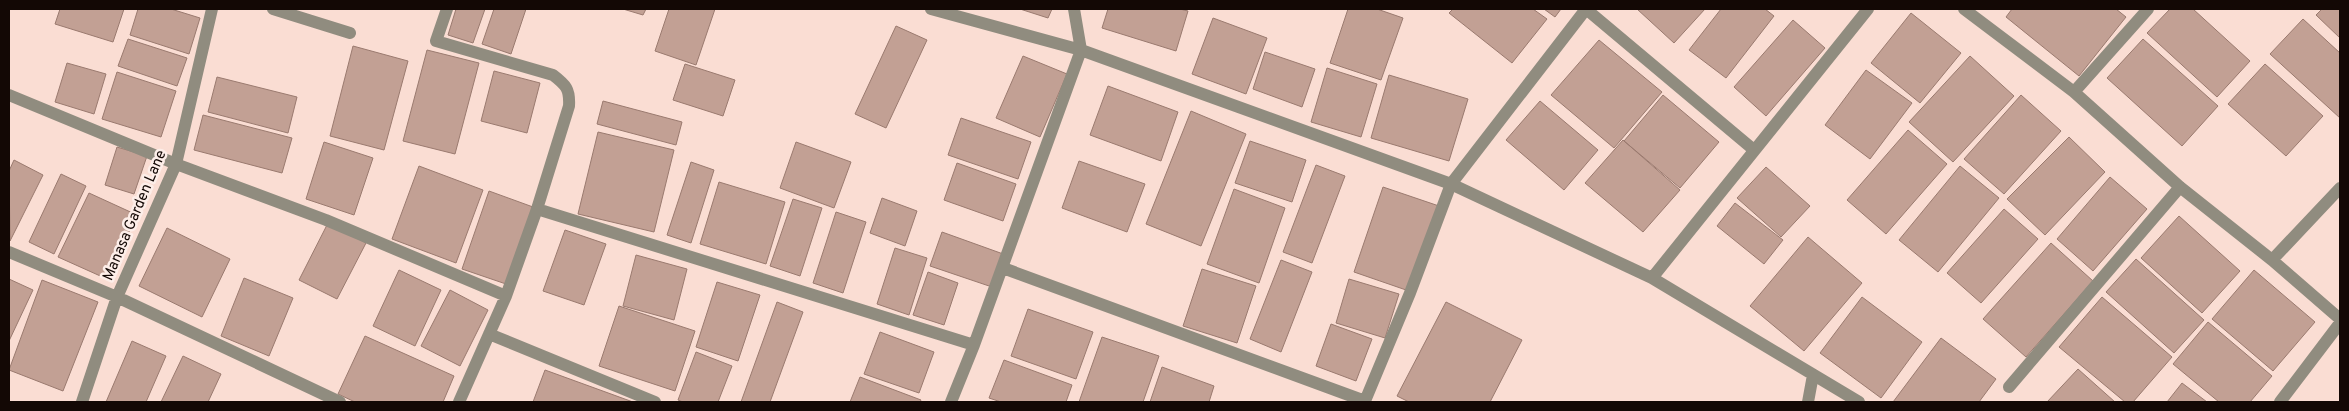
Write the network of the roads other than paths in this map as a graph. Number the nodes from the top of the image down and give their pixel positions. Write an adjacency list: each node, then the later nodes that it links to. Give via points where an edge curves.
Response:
1 (212, 9): 15 (street, Manasa Garden Lane)
2 (273, 9): 10 (street)
3 (447, 9): 19 (street, via 436,41 553,75 567,86 569,106)
4 (931, 9): 11 (street)
5 (1074, 9): 11 (street)
6 (1586, 9): 14 (street); 16 (street)
7 (1868, 9): 14 (street)
8 (1964, 9): 12 (street)
9 (2148, 9): 12 (street)
10 (350, 33)
11 (1081, 50): 16 (street); 22 (street)
12 (2074, 92): 17 (street)
13 (9, 95): 15 (street)
14 (1754, 150): 23 (street)
15 (176, 164): 24 (street, via 326,220); 25 (street, Manasa Garden Lane)
16 (1451, 184): 23 (street); 32 (street)
17 (2180, 187): 21 (street); 31 (street)
18 (2340, 188): 21 (street)
19 (537, 209): 24 (street); 29 (street)
20 (9, 252): 25 (street)
21 (2272, 260): 26 (street)
22 (1002, 268): 29 (street); 32 (street)
23 (1652, 278): 30 (street)
24 (506, 296): 28 (street)
25 (116, 298): 33 (street, Manasa Garden Lane); 34 (street)
26 (2340, 319)
27 (2340, 323): 40 (street)
28 (490, 334): 35 (street); 36 (street)
29 (974, 345): 37 (street)
30 (1813, 375): 38 (street); 39 (street)
31 (2009, 387)
32 (1365, 401)
33 (82, 402)
34 (340, 402)
35 (459, 402)
36 (655, 402)
37 (951, 402)
38 (1808, 402)
39 (1859, 402)
40 (2280, 402)

